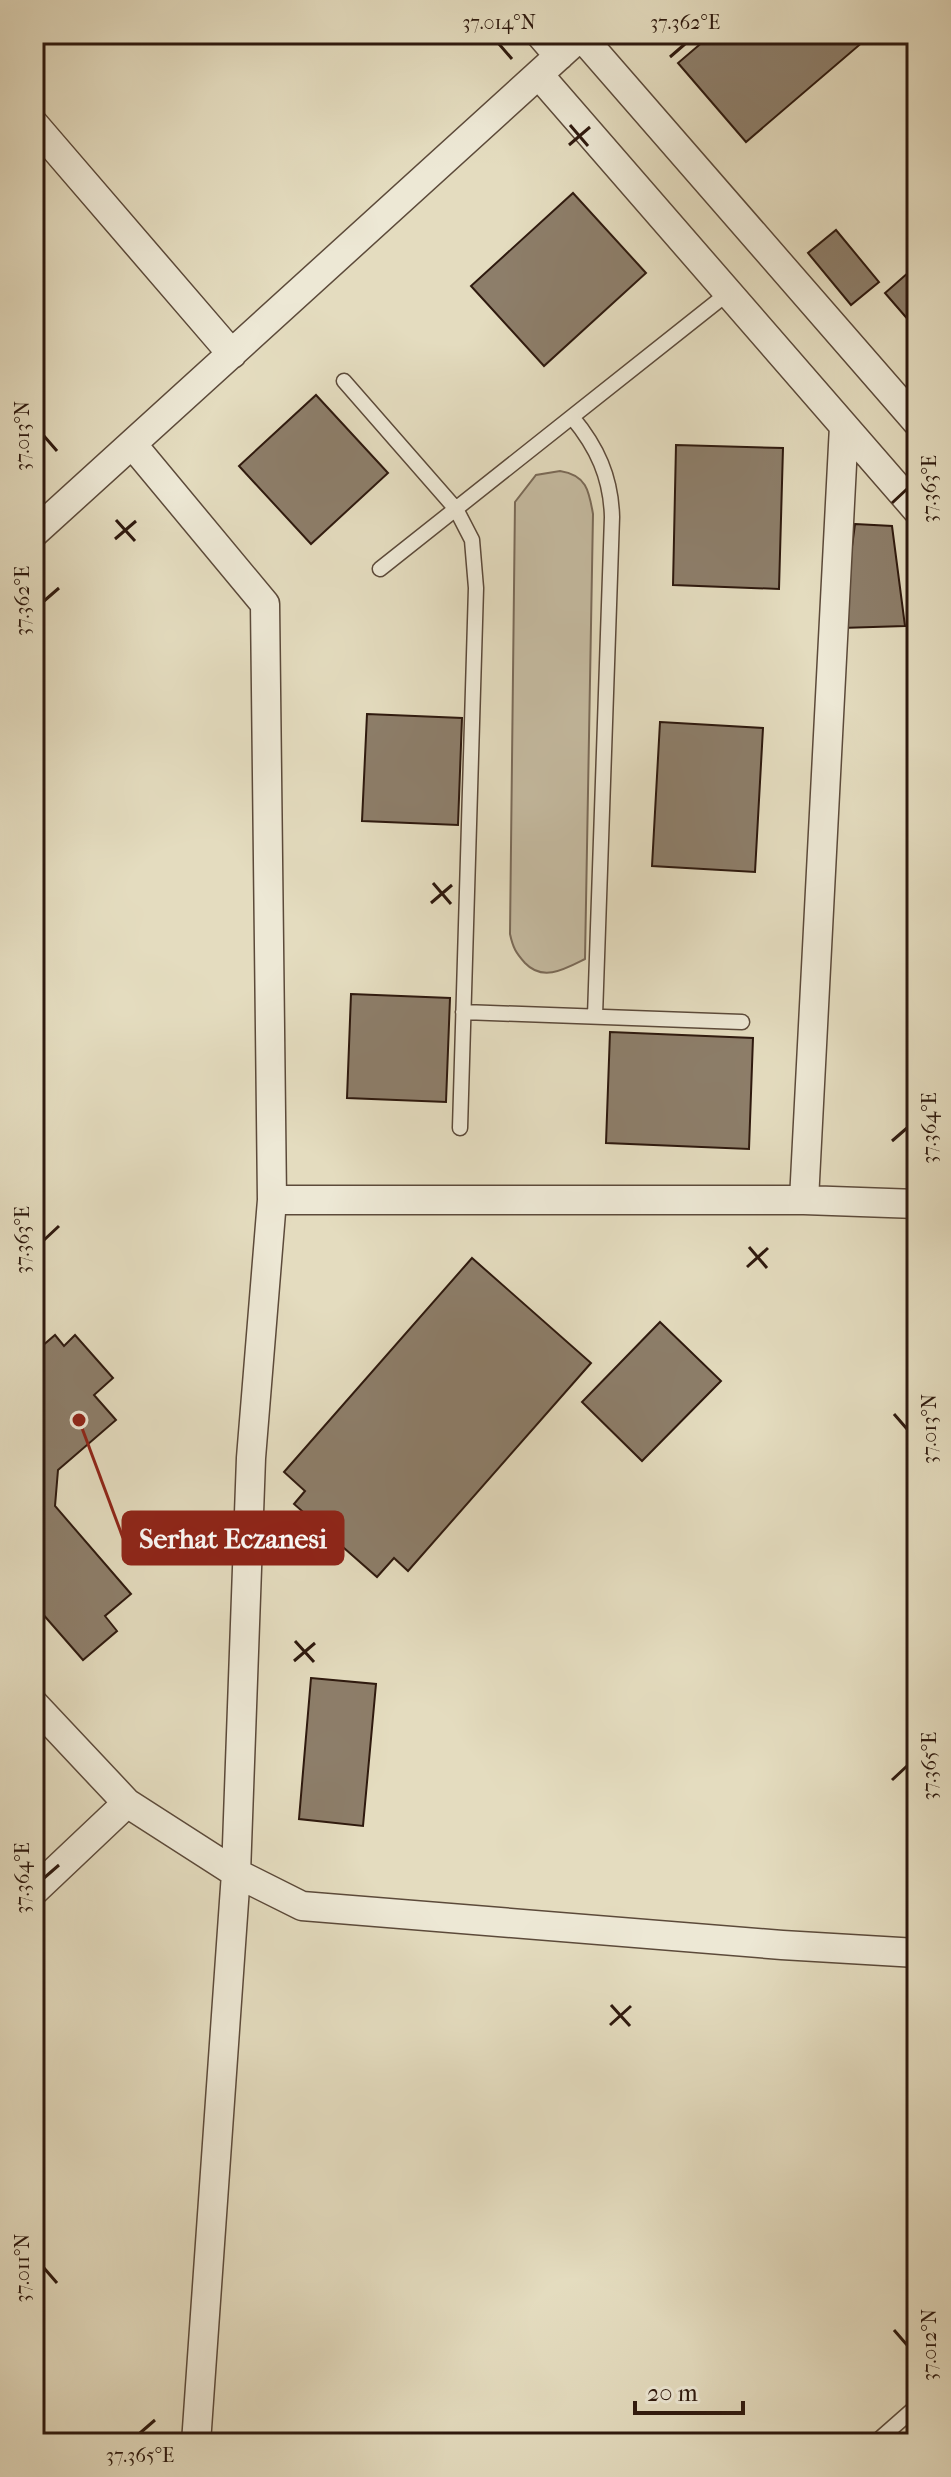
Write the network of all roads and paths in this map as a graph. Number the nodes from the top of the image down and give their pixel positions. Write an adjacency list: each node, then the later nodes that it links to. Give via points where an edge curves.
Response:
1 (540, 34): 3 (street)
2 (582, 35): 3 (street); 9 (street)
3 (549, 65): 5 (street); 6 (street)
4 (34, 124): 6 (street)
5 (728, 293): 8 (lane); 10 (street)
6 (232, 354): 11 (street)
7 (344, 381): 12 (lane)
8 (572, 417): 12 (lane); 17 (lane, via 594,446 612,498)
9 (917, 422)
10 (844, 426): 13 (street); 21 (street)
11 (132, 444): 14 (street); 20 (street, via 265,604)
12 (456, 509): 15 (lane); 16 (lane, via 472,540 476,588)
13 (917, 510)
14 (34, 533)
15 (380, 569)
16 (463, 1012): 17 (lane); 19 (lane)
17 (595, 1016): 18 (lane)
18 (742, 1022)
19 (460, 1128)
20 (272, 1200): 21 (street); 25 (street, via 251,1458)
21 (804, 1200): 22 (street)
22 (917, 1204)
23 (34, 1704): 24 (street)
24 (127, 1803): 25 (street); 26 (street)
25 (236, 1873): 27 (street, via 302,1906); 29 (street)
26 (34, 1891)
27 (917, 1953)
28 (917, 2406): 30 (lane)
29 (196, 2443)
30 (875, 2443)

